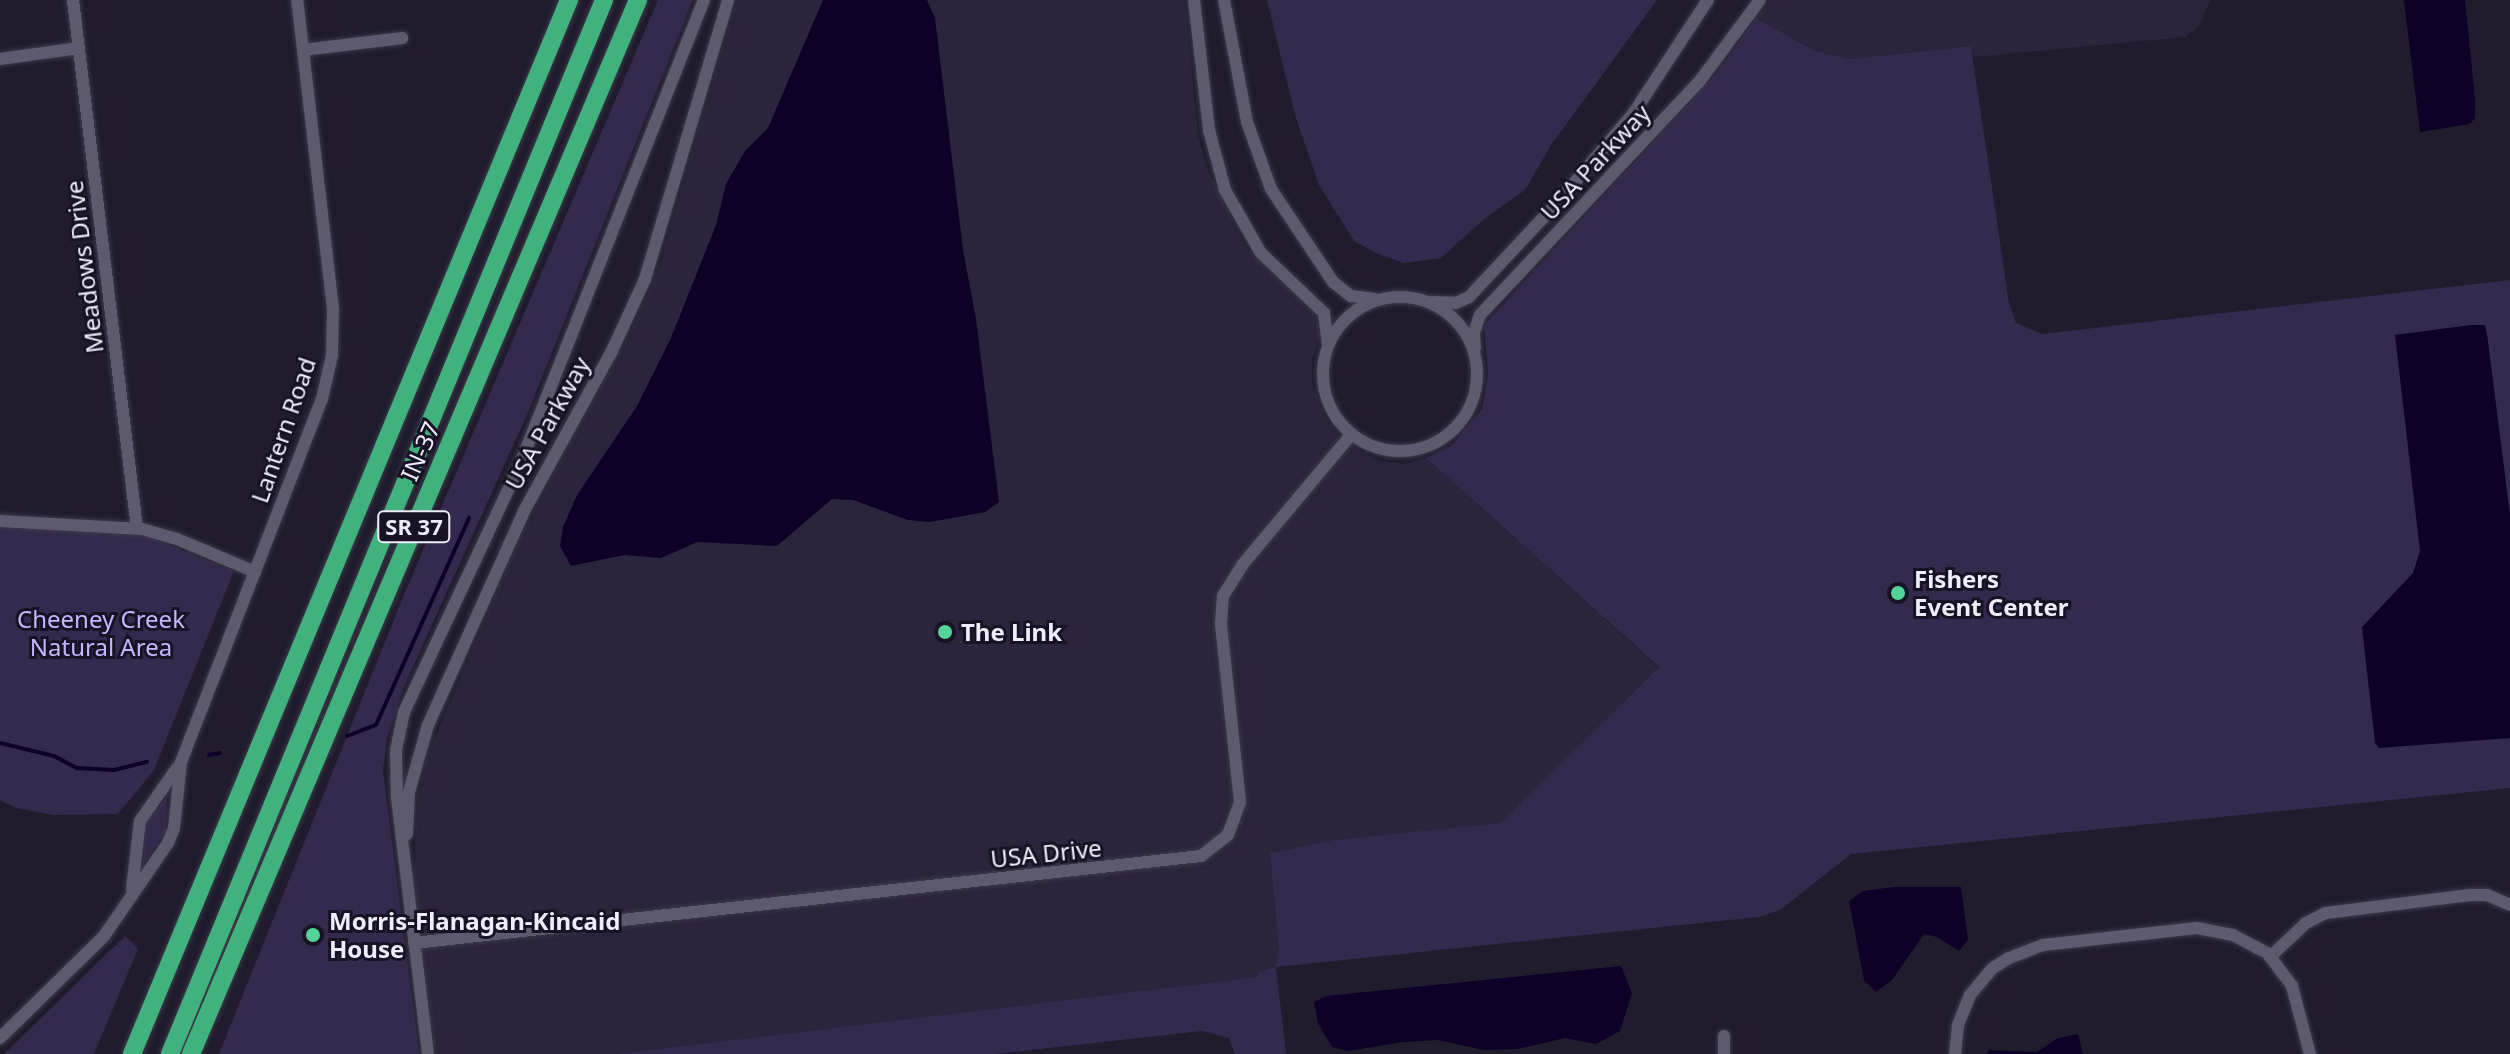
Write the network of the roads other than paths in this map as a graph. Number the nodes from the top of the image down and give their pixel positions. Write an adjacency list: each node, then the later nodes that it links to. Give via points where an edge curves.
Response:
1 (73, 0): 13 (street, Meadows Drive)
2 (297, 0): 14 (street, Lantern Road)
3 (604, 0): 33 (highway)
4 (638, 0): 34 (highway, IN-37 / SR 37)
5 (704, 0): 25 (street, USA Parkway, via 521,462 404,712 395,765)
6 (728, 0): 25 (street, USA Parkway, via 635,305 529,499 428,725 409,792)
7 (1194, 0): 18 (street, via 1209,130 1225,190 1261,253 1324,313)
8 (1224, 0): 16 (street, USA Parkway, via 1247,122 1271,189 1333,282 1351,296)
9 (1708, 0): 17 (street, USA Parkway, via 1633,114 1469,297 1443,304)
10 (1760, 0): 19 (street, USA Parkway, via 1699,82 1480,315)
11 (567, 6): 32 (highway)
12 (402, 38): 14 (street)
13 (79, 48): 15 (street); 22 (street, Meadows Drive)
14 (303, 50): 23 (street, Lantern Road, via 334,339 319,406)
15 (0, 59)
16 (1382, 299): 17 (street, USA Parkway); 18 (street, via 1349,316)
17 (1419, 300): 19 (street, USA Parkway, via 1450,316)
18 (1328, 346): 20 (street, via 1325,394)
19 (1475, 355): 20 (street, USA Parkway, via 1474,396 1462,420 1442,439 1403,452 1375,448)
20 (1351, 435): 28 (street, USA Drive, via 1243,564 1223,596 1221,623 1240,802 1228,835 1201,856)
21 (0, 521): 22 (street)
22 (137, 528): 23 (street)
23 (255, 572): 24 (street, Lantern Road)
24 (181, 762): 26 (street, Lantern Road, via 171,835); 26 (street, Lantern Road, via 140,821)
25 (405, 865): 28 (street, USA Parkway)
26 (131, 894): 31 (street, Lantern Road, via 96,946)
27 (2510, 905): 29 (street, via 2487,895 2470,895 2326,913 2306,923)
28 (414, 943): 35 (street, USA Parkway)
29 (2270, 957): 37 (street, via 2233,935 2197,928 2023,951 1993,968 1970,995 1958,1025); 38 (street, via 2292,986)
30 (1724, 1036): 36 (street)
31 (0, 1038)
32 (132, 1054)
33 (170, 1054)
34 (191, 1054)
35 (428, 1054)
36 (1724, 1054)
37 (1955, 1054)
38 (2310, 1054)

